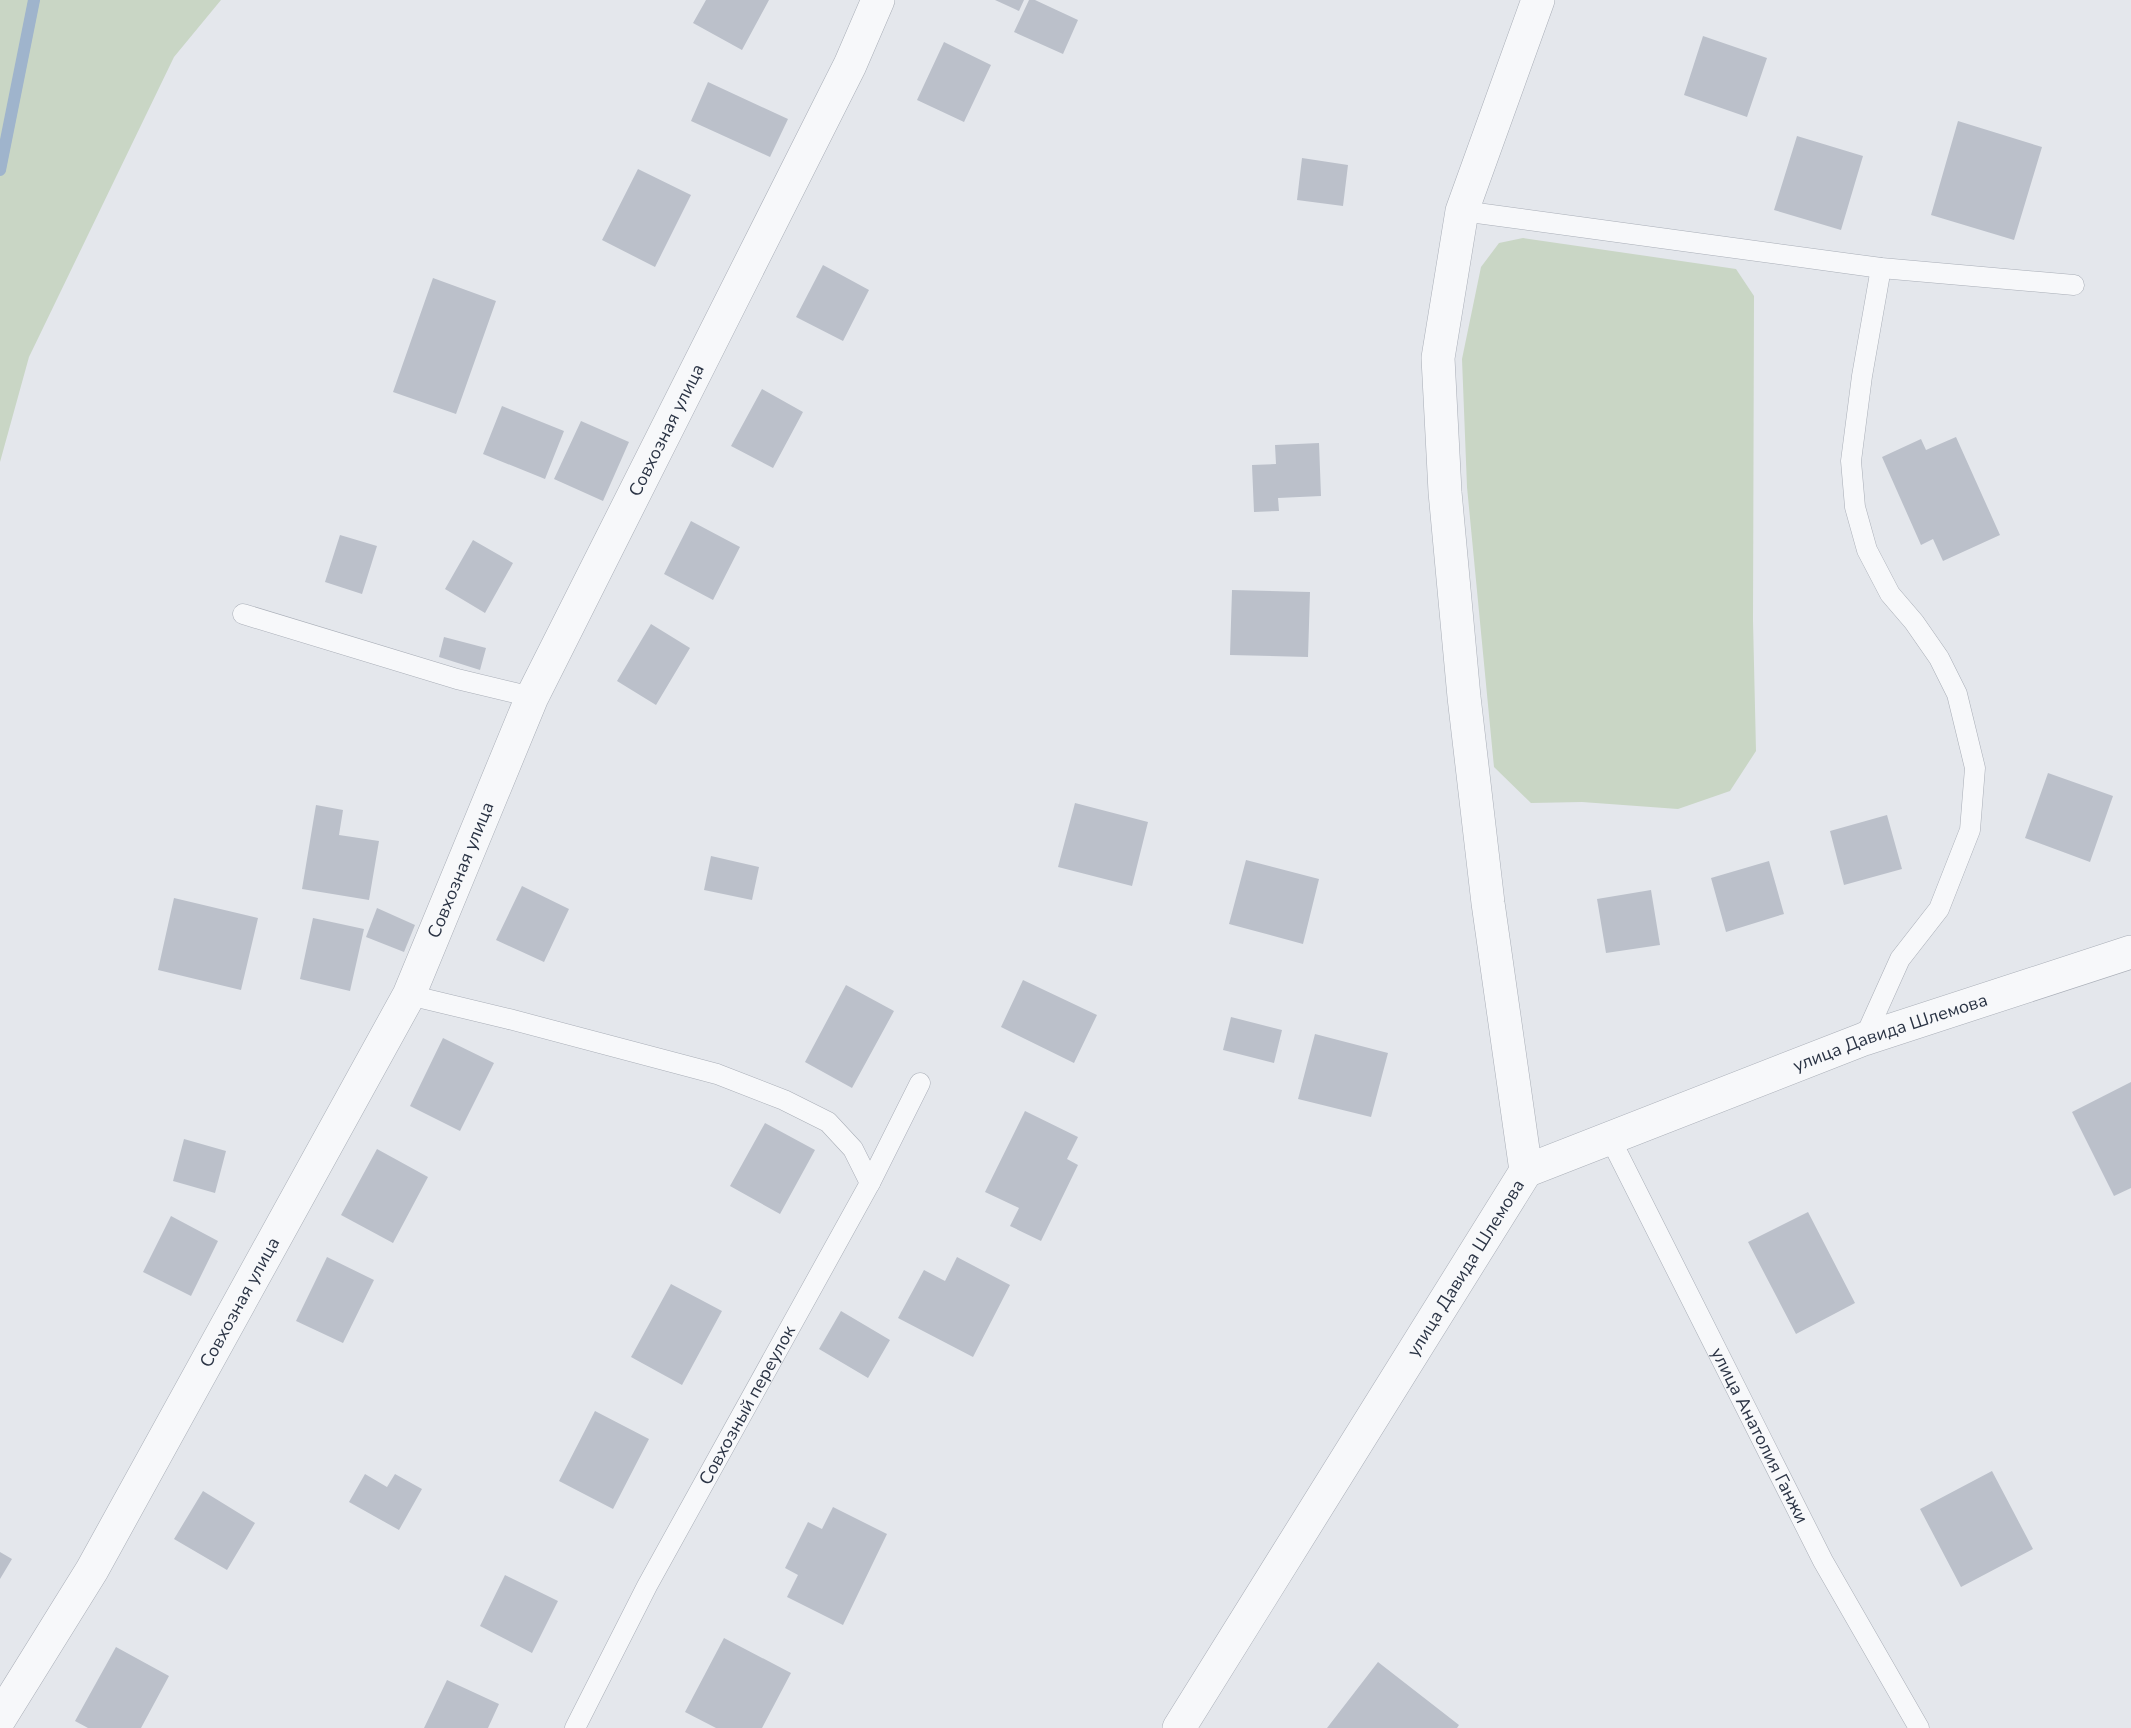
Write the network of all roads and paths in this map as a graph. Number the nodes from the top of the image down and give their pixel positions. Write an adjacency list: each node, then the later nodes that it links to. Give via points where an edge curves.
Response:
1 (878, 0): 7 (street, Совхозная улица, via 850,65)
2 (1538, 0): 3 (street)
3 (1462, 211): 4 (lane); 13 (street, via 1438,358 1445,492 1488,903)
4 (1881, 268): 5 (lane); 10 (lane, via 1851,461 1855,507 1867,550 1890,594 1939,658 1958,694 1975,768 1970,830 1938,909 1900,959)
5 (2074, 285)
6 (243, 614): 7 (lane, via 457,679)
7 (532, 697): 9 (street, Совхозная улица)
8 (2131, 952): 10 (street, улица Давида Шлемова)
9 (409, 995): 14 (lane, via 717,1074 784,1100 828,1122 853,1149); 15 (street, Совхозная улица, via 92,1570)
10 (1864, 1039): 12 (street, улица Давида Шлемова)
11 (920, 1083): 14 (lane, Совхозный переулок)
12 (1610, 1138): 13 (street, улица Давида Шлемова); 18 (lane, улица Анатолия Ганжи, via 1823,1561)
13 (1526, 1171): 17 (street, улица Давида Шлемова)
14 (870, 1183): 16 (lane, Совхозный переулок, via 647,1586)
15 (0, 1718)
16 (574, 1728)
17 (1179, 1728)
18 (1919, 1728)

